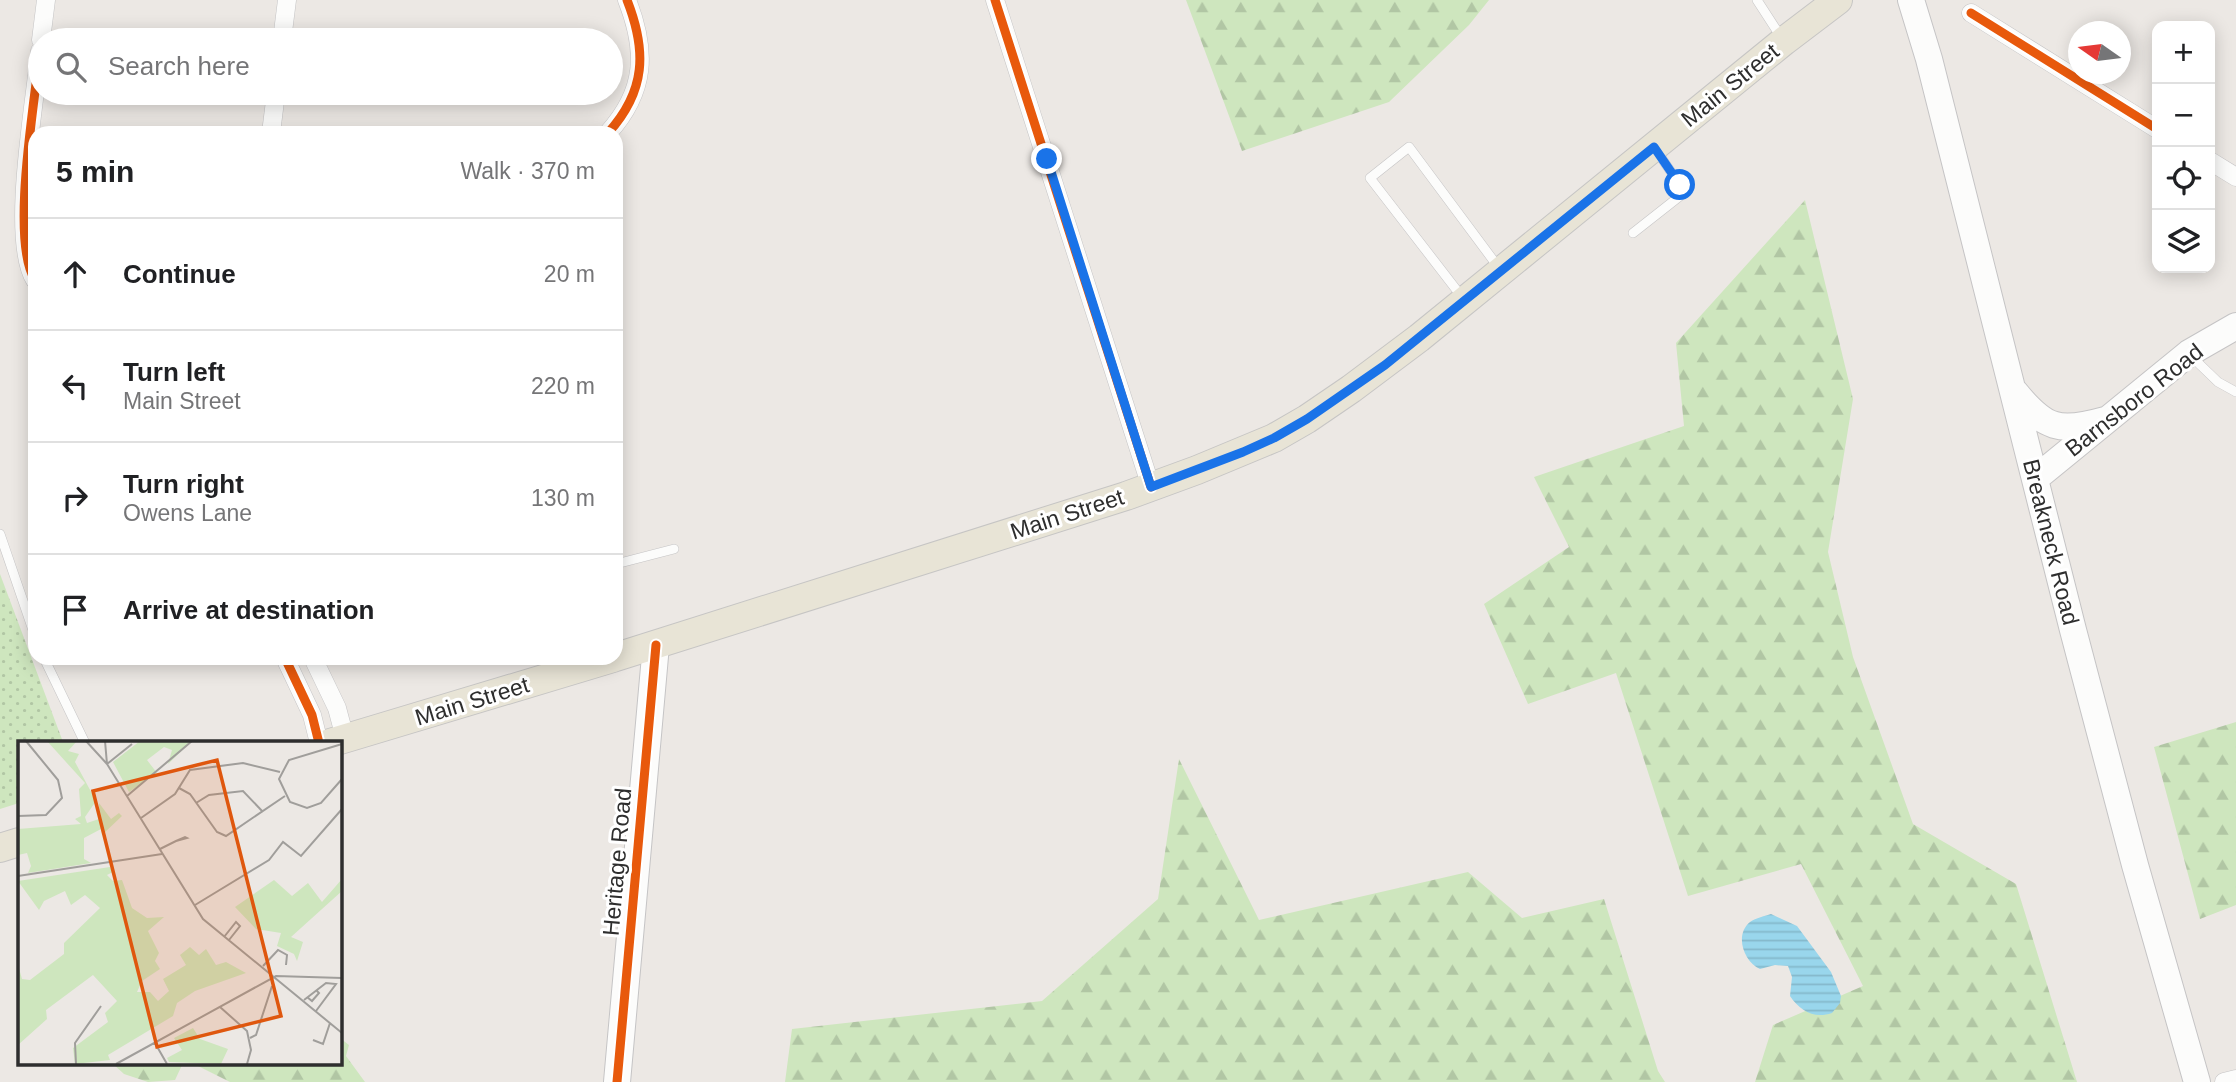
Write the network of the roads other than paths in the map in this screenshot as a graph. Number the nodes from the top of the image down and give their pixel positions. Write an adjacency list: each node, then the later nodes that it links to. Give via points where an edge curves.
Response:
1 (46, 0): 9 (street)
2 (287, 0): 10 (street)
3 (627, 0): 17 (street, via 640,41 640,73 632,97)
4 (995, 0): 32 (street)
5 (1757, 0): 11 (lane)
6 (1838, 0): 11 (main road, Main Street)
7 (1911, 0): 28 (main road, Breakneck Road)
8 (1971, 13): 14 (street)
9 (42, 28)
10 (284, 28)
11 (1784, 41): 18 (main road, Main Street)
12 (35, 105): 15 (street)
13 (274, 105): 16 (street)
14 (2152, 125)
15 (32, 126)
16 (272, 126)
17 (613, 126)
18 (1654, 147): 22 (lane, via 1680,185 1680,196); 24 (main road, Main Street)
19 (2215, 164): 21 (street)
20 (28, 171): 23 (street, via 23,221)
21 (2236, 177)
22 (1633, 233)
23 (28, 262)
24 (1502, 271): 25 (main road, Main Street); 25 (lane, via 1409,147 1370,178)
25 (1465, 301): 32 (main road, Main Street, via 1307,419 1243,452)
26 (2236, 326): 27 (main road, Barnsboro Road)
27 (2189, 353): 29 (lane, via 2218,382); 30 (main road, Barnsboro Road)
28 (2013, 391): 30 (main road, via 2046,423 2064,428); 31 (main road, Breakneck Road)
29 (2236, 392)
30 (2111, 418): 31 (main road, Barnsboro Road)
31 (2036, 478): 49 (main road, Breakneck Road, via 2135,865)
32 (1151, 487): 37 (main road, Main Street)
33 (0, 534): 36 (lane)
34 (674, 549): 35 (lane)
35 (623, 562)
36 (28, 616)
37 (656, 645): 38 (main road, Main Street); 48 (main road, Heritage Road)
38 (623, 654)
39 (47, 665): 43 (lane)
40 (288, 665): 44 (street, via 312,715)
41 (316, 665): 44 (street, via 337,708)
42 (587, 665): 44 (main road, Main Street)
43 (84, 741)
44 (331, 741)
45 (18, 842): 46 (main road)
46 (0, 848)
47 (2236, 1079): 50 (street)
48 (617, 1082)
49 (2197, 1082)
50 (2224, 1082)

